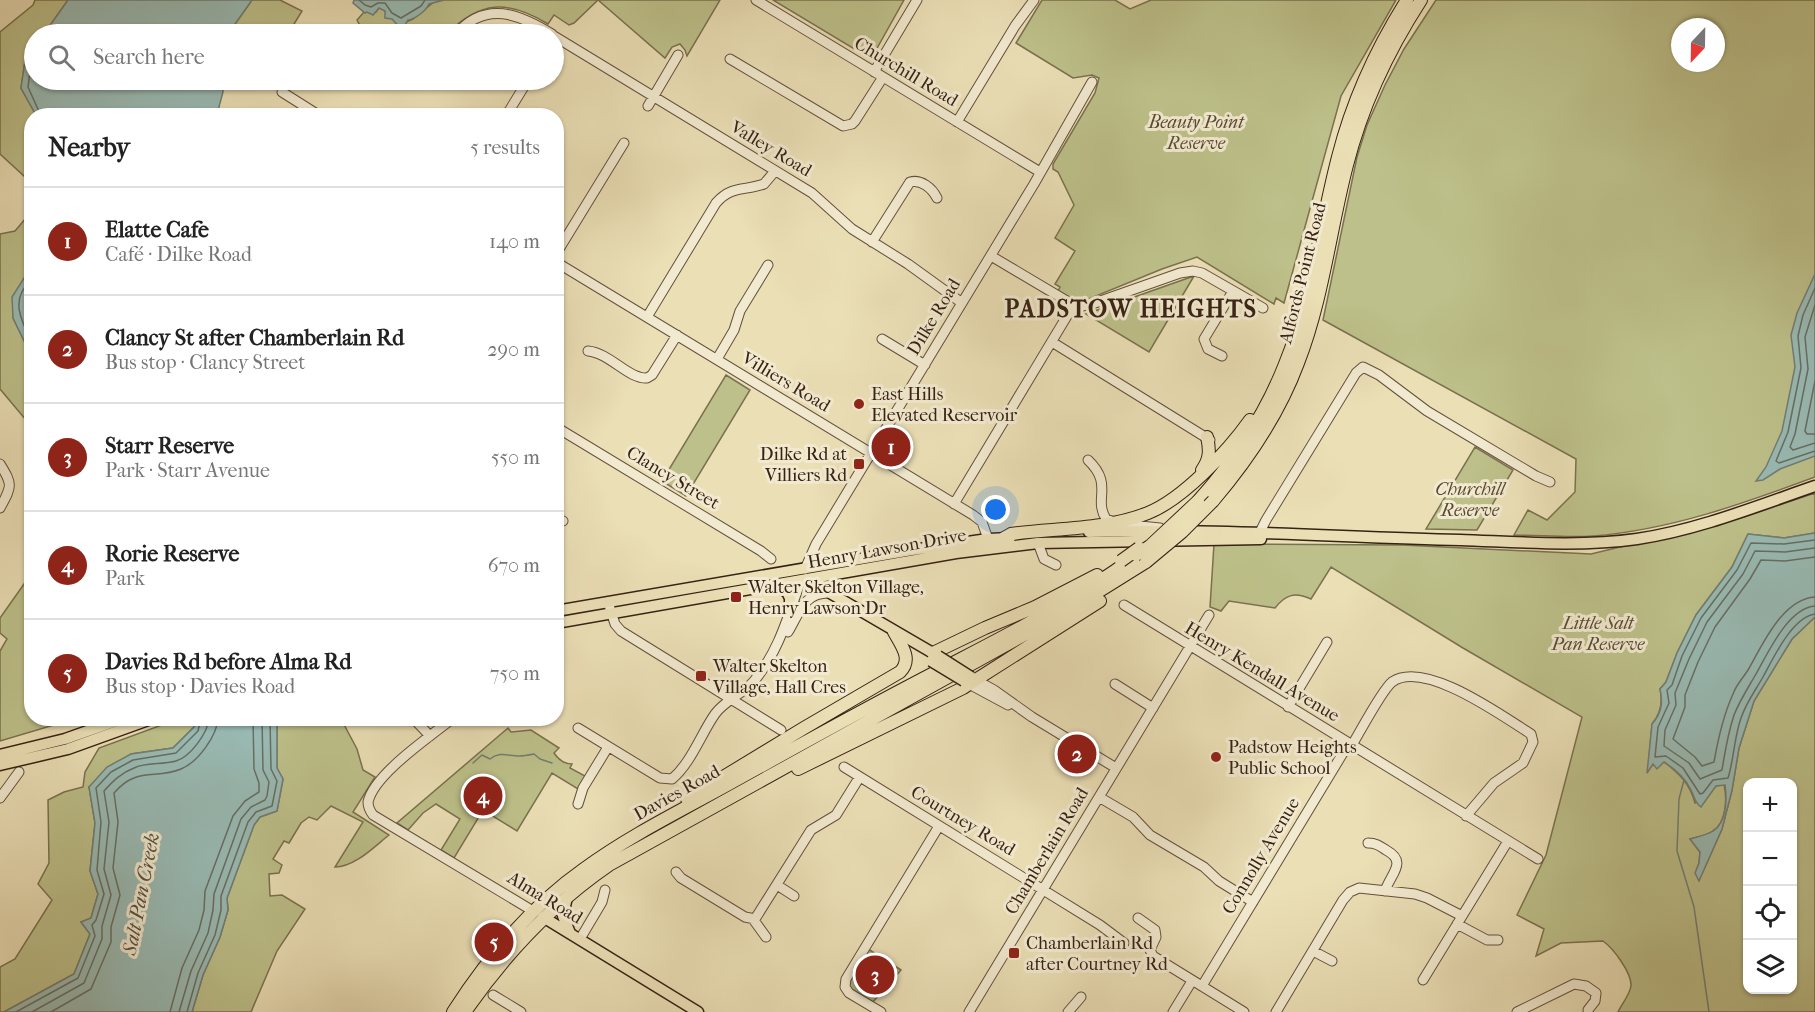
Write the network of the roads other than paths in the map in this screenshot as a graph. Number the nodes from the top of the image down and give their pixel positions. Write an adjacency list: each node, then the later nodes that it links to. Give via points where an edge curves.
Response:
1 (756, 0): 11 (street, Churchill Road)
2 (917, 0): 11 (street)
3 (1034, 0): 19 (street)
4 (1407, 0): 34 (highway, Alfords Point Road, via 1373,62 1344,135)
5 (1421, 0): 78 (highway, Alfords Point Road, bridge, via 1389,55 1360,123 1298,366 1280,404 1245,459 1216,501 1151,562)
6 (468, 24): 7 (street, Valley Road, via 488,14 502,13)
7 (534, 24)
8 (564, 42): 15 (street, Valley Road)
9 (678, 55): 15 (street)
10 (730, 59): 11 (street, via 843,126 855,121)
11 (878, 75): 19 (street, Churchill Road)
12 (1092, 82): 22 (street, Dilke Road)
13 (522, 90): 18 (street)
14 (282, 92): 17 (street)
15 (654, 97): 16 (street); 21 (street, Valley Road)
16 (648, 106)
17 (307, 108)
18 (511, 108)
19 (957, 122): 22 (street, Churchill Road)
20 (624, 143): 24 (street)
21 (775, 171): 25 (street, Valley Road, via 817,197); 33 (street, via 764,184 735,189 716,204)
22 (1040, 172): 26 (street, Dilke Road)
23 (937, 198): 25 (street, via 918,177 908,185)
24 (564, 241)
25 (872, 242): 30 (street, Valley Road)
26 (991, 256): 30 (street, Dilke Road); 31 (street)
27 (768, 265): 40 (street, via 740,310 734,330)
28 (564, 267): 33 (street, Villiers Road)
29 (1233, 291): 31 (street, via 1202,273 1188,271 1086,306); 32 (street); 39 (street, via 1200,341)
30 (962, 303): 41 (street, Dilke Road)
31 (1073, 306): 37 (street)
32 (1263, 308)
33 (647, 317): 35 (street, Villiers Road)
34 (1299, 323): 48 (highway, via 1250,421); 59 (highway, Alfords Point Road, bridge, via 1280,378 1229,464 1198,501 1159,537)
35 (676, 335): 38 (street, via 652,375 644,379 601,354); 40 (street, Villiers Road)
36 (882, 339): 41 (street)
37 (1052, 342): 43 (street); 50 (street)
38 (588, 351)
39 (1222, 356)
40 (717, 359): 44 (street, Villiers Road)
41 (925, 365): 44 (street, Dilke Road)
42 (564, 432): 58 (street, Clancy Street)
43 (1210, 440): 48 (highway, via 1208,462)
44 (871, 453): 50 (street, Villiers Road); 61 (street, Dilke Road)
45 (1088, 460): 52 (street, via 1100,473 1103,515)
46 (0, 464): 51 (street, via 11,484)
47 (1550, 482): 54 (street, via 1427,411 1374,372 1360,368)
48 (1190, 485): 52 (highway, via 1155,510)
49 (1815, 486): 54 (main road, Henry Lawson Drive, via 1701,525 1620,541)
50 (954, 504): 55 (street, Villiers Road, via 981,520)
51 (0, 508)
52 (1111, 522): 53 (street); 56 (highway, via 1011,534)
53 (1174, 530): 54 (main road, Henry Lawson Drive); 56 (main road, Henry Lawson Drive, via 1075,532)
54 (1260, 535): 57 (main road, Henry Lawson Drive)
55 (988, 539): 56 (main road, Henry Lawson Drive); 61 (main road, Henry Lawson Drive)
56 (1003, 543): 57 (main road, Henry Lawson Drive); 62 (main road, Henry Lawson Drive)
57 (1038, 543): 60 (street, via 1044,559)
58 (771, 559)
59 (1122, 563): 77 (highway); 78 (highway, Alfords Point Road)
60 (1056, 565)
61 (805, 569): 63 (main road); 68 (main road, Henry Lawson Drive)
62 (835, 574): 63 (main road, Henry Lawson Drive); 66 (main road, via 830,586)
63 (801, 580): 64 (main road, Henry Lawson Drive); 65 (main road); 70 (street)
64 (773, 585): 68 (main road, Henry Lawson Drive); 70 (main road, via 787,592)
65 (830, 593): 66 (main road); 74 (street, via 813,594 786,637)
66 (840, 599): 73 (main road)
67 (1124, 605): 76 (street, Henry Kendall Avenue)
68 (610, 608): 69 (main road, Henry Lawson Drive); 72 (main road, Henry Lawson Drive); 80 (street, via 621,631)
69 (564, 611)
70 (790, 614): 74 (street)
71 (1209, 615): 76 (street, Chamberlain Road)
72 (564, 621)
73 (894, 632): 77 (main road, via 903,643); 106 (highway, via 906,658 900,672 702,789)
74 (780, 640): 80 (street, via 753,681)
75 (1328, 642): 81 (street)
76 (1190, 647): 81 (street, Henry Kendall Avenue); 82 (street, Chamberlain Road)
77 (934, 657): 78 (main road, bridge)
78 (968, 674): 96 (street); 106 (highway, Davies Road, via 714,792); 114 (highway, Davies Road, via 686,822 609,865)
79 (1115, 684): 82 (street)
80 (733, 699): 88 (street); 92 (street, via 717,711 672,779 660,778)
81 (1288, 707): 91 (street, Henry Kendall Avenue)
82 (1153, 708): 96 (street, Chamberlain Road)
83 (111, 726): 89 (main road)
84 (124, 726): 89 (main road)
85 (421, 726): 90 (street)
86 (443, 726): 90 (street)
87 (578, 728): 92 (street)
88 (781, 730)
89 (101, 732): 93 (main road); 94 (main road, via 46,755)
90 (430, 736): 116 (street, Alma Road, via 386,772 368,801 369,810)
91 (1350, 744): 102 (street, Henry Kendall Avenue); 102 (street, Connolly Avenue, via 1389,685 1405,677 1447,684 1531,734 1533,742 1523,763 1494,783); 115 (street, Connolly Avenue)
92 (608, 747): 101 (street, via 583,788)
93 (0, 755)
94 (0, 765)
95 (844, 767): 98 (street, Courtney Road)
96 (1116, 768): 99 (street, Chamberlain Road)
97 (19, 772): 100 (street)
98 (859, 778): 103 (street, Courtney Road); 109 (street, via 836,815 811,830)
99 (1099, 797): 111 (street, Chamberlain Road); 115 (street)
100 (0, 798)
101 (578, 804)
102 (1466, 816): 104 (street, Henry Kendall Avenue)
103 (939, 826): 111 (street, Courtney Road); 136 (street, via 846,979 849,993)
104 (1508, 841): 107 (street, Henry Kendall Avenue); 119 (street)
105 (1368, 843): 112 (street, via 1378,845 1397,860)
106 (599, 858): 116 (highway, Davies Road, via 573,876)
107 (1538, 859)
108 (676, 872): 118 (street)
109 (777, 885): 113 (street); 118 (street)
110 (605, 890): 120 (street, via 602,902)
111 (1043, 890): 123 (street, Courtney Road); 137 (street, Chamberlain Road)
112 (1385, 891): 119 (street, via 1423,896); 124 (street, via 1359,888 1350,892)
113 (794, 896)
114 (567, 897): 116 (highway, Davies Road); 120 (main road, via 562,916)
115 (1253, 902): 128 (street, Connolly Avenue)
116 (538, 914): 120 (main road, Alma Road); 132 (highway, Davies Road, via 489,959); 133 (highway, Davies Road)
117 (1138, 918): 127 (street, via 1155,930 1150,950 1153,956)
118 (753, 920): 121 (street)
119 (1460, 920): 122 (street, via 1487,940); 126 (street)
120 (575, 936): 135 (main road, Alma Road)
121 (766, 937)
122 (1498, 940)
123 (1124, 943)
124 (1313, 951): 125 (street); 141 (street)
125 (1332, 961)
126 (1423, 980)
127 (1192, 981): 128 (street); 139 (street)
128 (1202, 986): 140 (street)
129 (493, 995): 134 (street)
130 (1081, 997): 138 (street)
131 (1588, 1010): 142 (street, via 1596,993 1574,984)
132 (453, 1012)
133 (465, 1012)
134 (521, 1012)
135 (698, 1012)
136 (881, 1012)
137 (969, 1012)
138 (1068, 1012)
139 (1173, 1012)
140 (1244, 1012)
141 (1276, 1012)
142 (1517, 1012)

